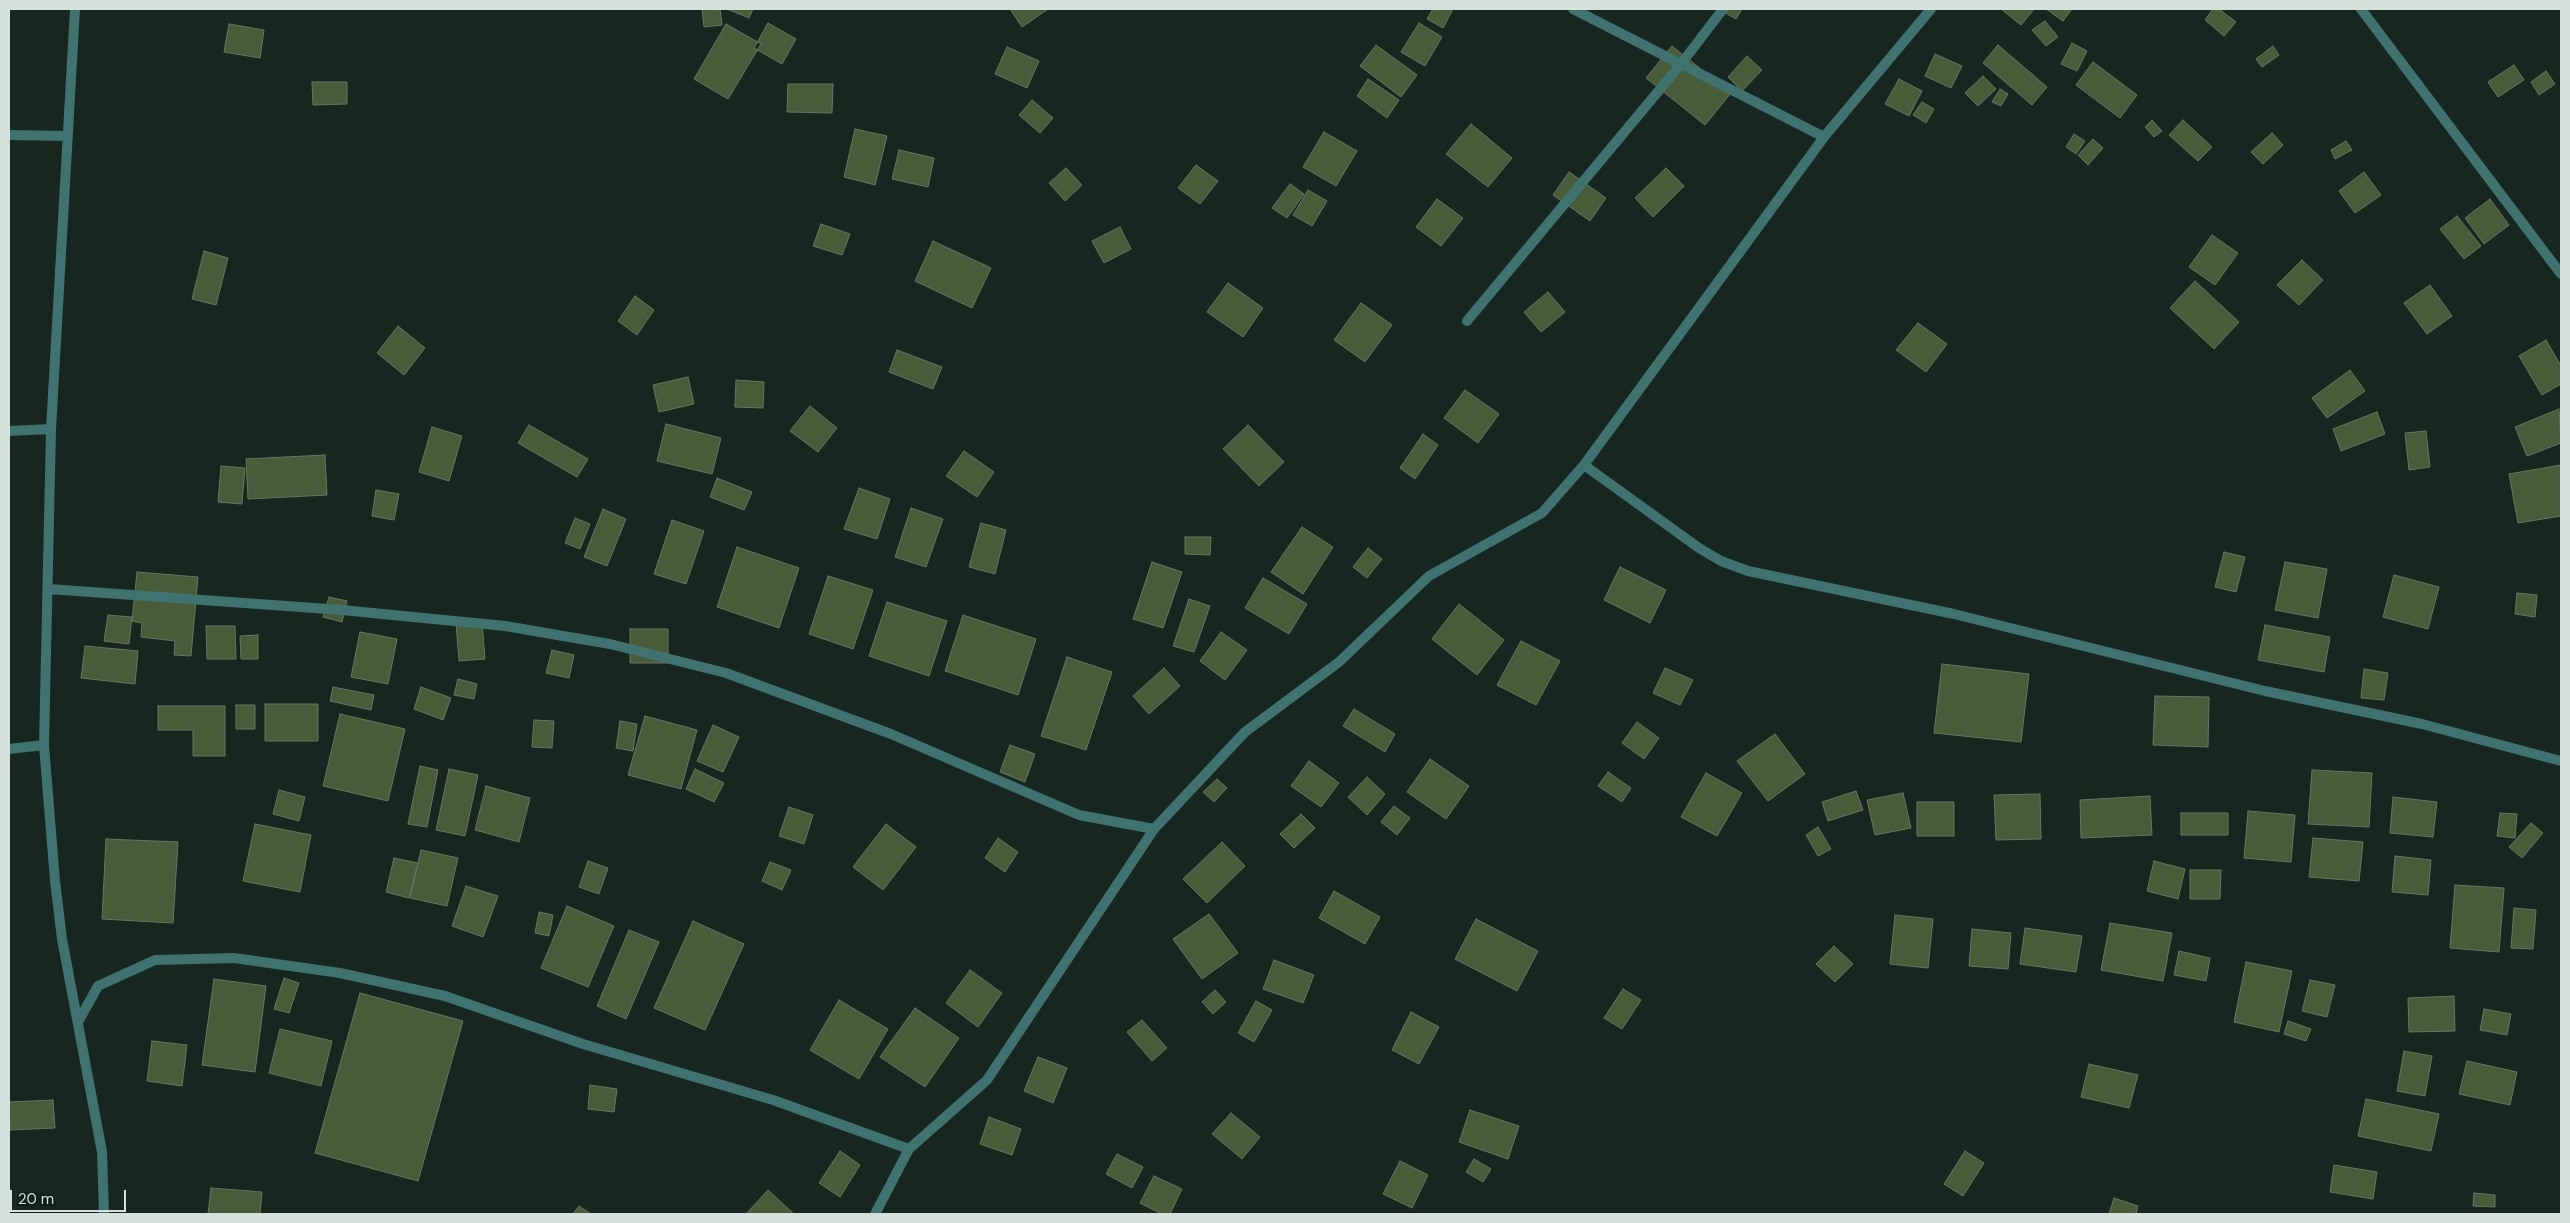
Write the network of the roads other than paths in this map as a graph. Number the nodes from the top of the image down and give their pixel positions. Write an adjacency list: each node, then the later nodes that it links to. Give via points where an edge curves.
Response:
1 (75, 9): 8 (street)
2 (1573, 9): 6 (street)
3 (1722, 9): 6 (street)
4 (1932, 9): 9 (street)
5 (2361, 9): 10 (street)
6 (1681, 64): 9 (street); 11 (street)
7 (9, 135): 8 (street)
8 (68, 136): 12 (street)
9 (1824, 137): 14 (street)
10 (2561, 274)
11 (1467, 321)
12 (52, 429): 13 (street); 15 (street)
13 (9, 431)
14 (1584, 465): 18 (street, via 1699,548 1748,571 1954,614 2264,691 2422,724); 19 (street, via 1542,513 1429,576 1339,662 1245,732)
15 (49, 589): 16 (street); 19 (street, via 342,610 505,626 610,644 726,673 891,734 1079,815)
16 (44, 745): 17 (street); 20 (street, via 62,939)
17 (9, 749)
18 (2561, 761)
19 (1154, 829): 21 (street, via 987,1080)
20 (78, 1022): 21 (street, via 98,986 155,960 234,958 340,973 445,996 583,1044 774,1100); 22 (street, via 102,1152)
21 (910, 1149): 23 (street)
22 (104, 1214)
23 (875, 1214)

